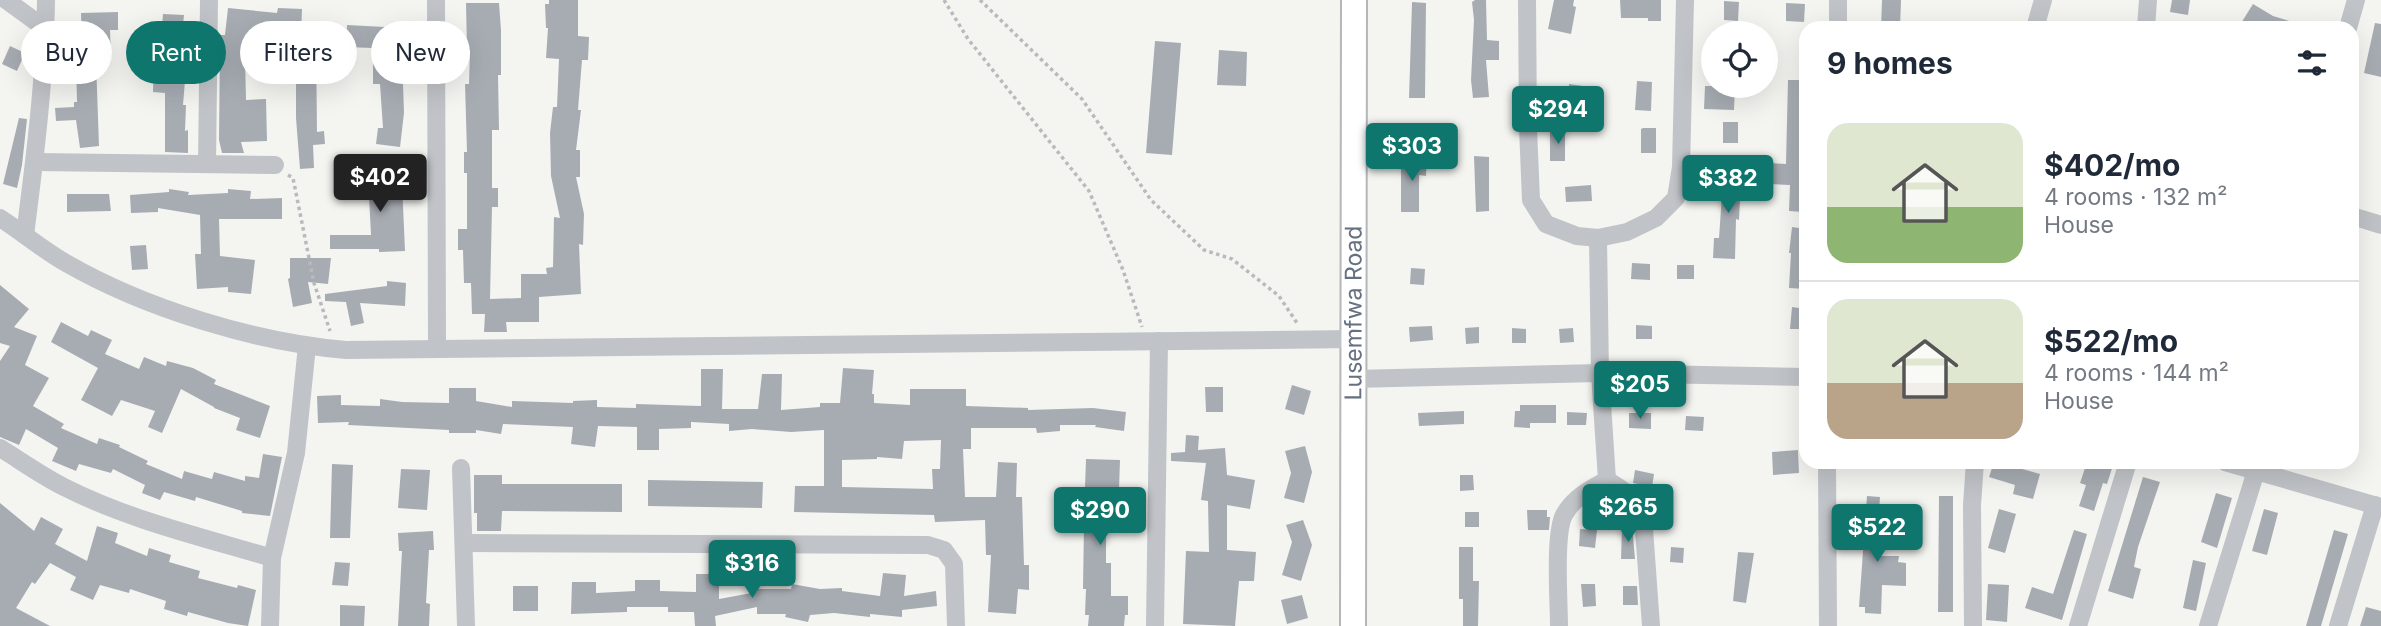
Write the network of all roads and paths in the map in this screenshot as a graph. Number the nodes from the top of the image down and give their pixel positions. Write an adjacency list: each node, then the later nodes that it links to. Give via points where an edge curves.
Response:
1 (6, 0): 14 (street)
2 (46, 0): 15 (street)
3 (209, 0): 22 (street)
4 (436, 0): 33 (street)
5 (944, 0): 31 (path, via 968,39 1089,191)
6 (980, 0): 29 (path, via 1082,99 1151,200 1204,250 1232,259 1279,296)
7 (1354, 0): 30 (street, Lusemfwa Road)
8 (1527, 0): 28 (street, via 1531,200 1546,224 1577,236)
9 (1685, 0): 28 (street, via 1681,167 1676,198 1656,218 1627,232)
10 (1838, 0): 16 (street)
11 (2043, 0): 17 (street)
12 (2148, 0): 18 (street)
13 (2356, 0): 19 (street)
14 (35, 21)
15 (46, 21)
16 (1838, 21)
17 (2037, 21)
18 (2146, 21)
19 (2350, 21)
20 (41, 84): 21 (street)
21 (34, 162): 22 (street); 27 (street)
22 (206, 164): 23 (street)
23 (275, 165): 34 (path, via 293,178 320,305 327,327)
24 (0, 218): 27 (street)
25 (2359, 218): 26 (street)
26 (2381, 225)
27 (25, 235): 32 (street, via 66,263 177,314)
28 (1598, 238): 35 (street)
29 (1307, 339): 30 (street); 31 (street)
30 (1353, 339): 37 (street, Lusemfwa Road)
31 (1151, 341): 33 (street); 52 (street)
32 (307, 346): 34 (street); 48 (street, via 296,453)
33 (437, 348): 34 (street)
34 (346, 350)
35 (1600, 373): 36 (street); 37 (street); 45 (street)
36 (1799, 377)
37 (1354, 379): 53 (street, Lusemfwa Road)
38 (0, 448): 48 (street, via 62,486 106,506)
39 (461, 468): 47 (street)
40 (1828, 469): 56 (street)
41 (1975, 469): 57 (street)
42 (2125, 469): 58 (street)
43 (2249, 469): 44 (street)
44 (2256, 471): 46 (street); 59 (street)
45 (1606, 480): 54 (street, via 1582,495 1563,517); 55 (street, via 1637,502 1643,515)
46 (2378, 506): 60 (street)
47 (464, 543): 50 (street); 51 (street, via 928,545 944,550 954,564)
48 (272, 558): 49 (street)
49 (270, 626)
50 (466, 626)
51 (956, 626)
52 (1155, 626)
53 (1353, 626)
54 (1559, 626)
55 (1651, 626)
56 (1828, 626)
57 (1973, 626)
58 (2078, 626)
59 (2208, 626)
60 (2338, 626)

